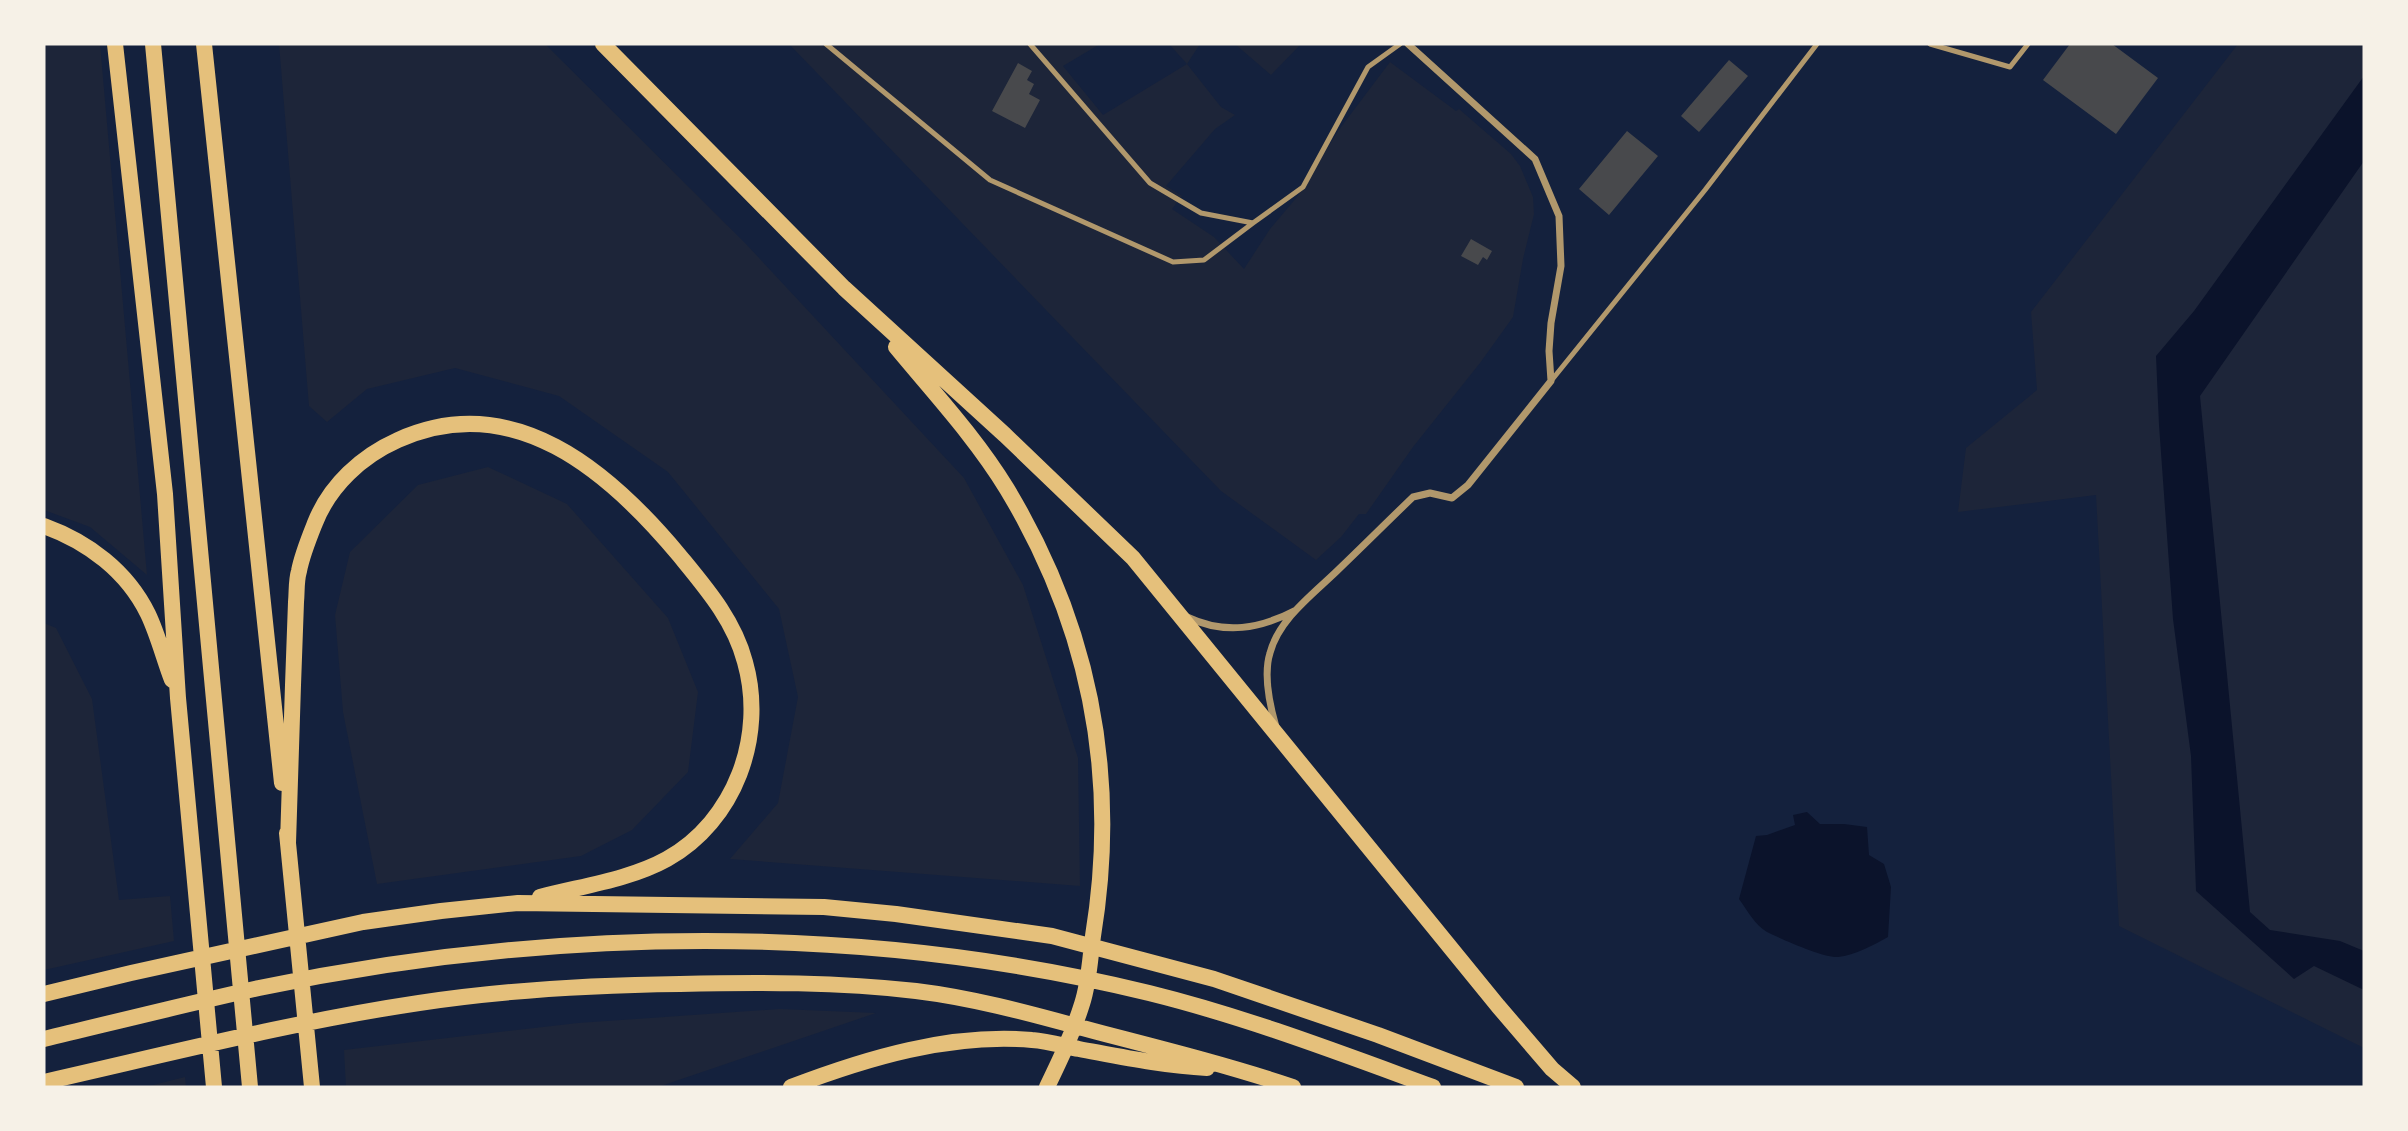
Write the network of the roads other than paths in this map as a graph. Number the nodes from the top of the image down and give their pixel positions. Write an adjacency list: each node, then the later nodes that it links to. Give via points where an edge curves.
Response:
1 (115, 44): 18 (highway, via 165,494)
2 (153, 44): 28 (highway)
3 (204, 44): 20 (highway)
4 (603, 44): 13 (highway)
5 (826, 44): 12 (lane, via 990,180 1173,262 1204,260)
6 (1030, 44): 12 (lane, via 1150,183 1200,213)
7 (1400, 44): 12 (lane, via 1368,67 1303,187)
8 (1408, 44): 14 (street, via 1535,159 1559,216 1561,266 1551,323)
9 (1817, 44): 14 (lane)
10 (1930, 44): 11 (lane, via 2010,67)
11 (2028, 44)
12 (1253, 223)
13 (864, 307): 17 (highway, via 1133,558); 26 (highway, via 981,452 1027,525 1054,579 1088,688 1098,738 1102,837 1098,904 1083,1002)
14 (1551, 381): 16 (street, via 1468,485 1452,498 1430,493 1413,497)
15 (44, 526): 18 (highway, via 79,541 107,560 128,583 148,614)
16 (1299, 608): 17 (street, via 1274,622 1233,628 1205,625); 19 (street, via 1280,630 1269,654 1271,701)
17 (1177, 612): 19 (highway)
18 (178, 698): 27 (highway)
19 (1279, 735): 34 (highway, via 1498,1006)
20 (288, 843): 21 (highway, via 298,572 316,520 338,485 383,447 440,425 501,426 562,449 597,472 656,528 721,608 745,662 750,692 746,757 735,787 717,816 691,841 667,859 629,874); 29 (highway)
21 (518, 903): 22 (highway, via 363,922); 33 (highway, via 824,907 1052,936 1214,979)
22 (44, 994)
23 (44, 1039): 32 (highway, via 259,988 417,962 588,945 789,943 995,963 1152,994 1248,1022)
24 (1244, 1071): 25 (highway, via 965,999 839,984 746,982 613,985 420,1003 288,1027); 30 (highway, via 1172,1066 1033,1040 994,1039 918,1048); 31 (highway)
25 (44, 1082)
26 (1050, 1082)
27 (214, 1087)
28 (250, 1087)
29 (312, 1087)
30 (791, 1087)
31 (1293, 1087)
32 (1433, 1087)
33 (1516, 1087)
34 (1573, 1087)

